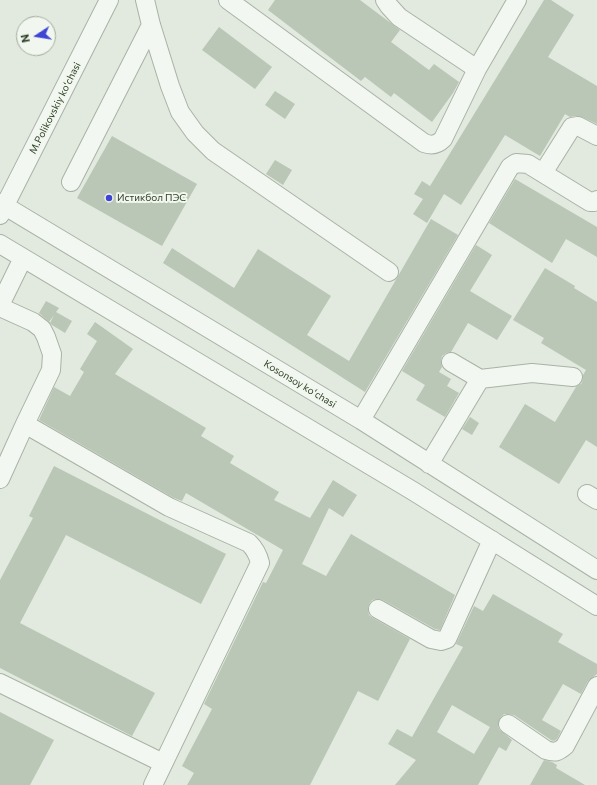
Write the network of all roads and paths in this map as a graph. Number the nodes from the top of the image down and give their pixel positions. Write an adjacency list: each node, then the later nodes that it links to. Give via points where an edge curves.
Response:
1 (109, 0): 12 (street, M.Polikovskiy koʻchasi)
2 (145, 0): 6 (street)
3 (385, 0): 7 (street, via 399,17)
4 (517, 0): 7 (street)
5 (234, 2): 7 (street, via 424,143 435,145 443,139)
6 (151, 26): 10 (street); 15 (street, via 180,112 195,133 214,151)
7 (477, 69)
8 (597, 136): 9 (street, via 578,126 572,127)
9 (543, 173): 11 (street, via 590,202); 20 (street, via 528,164 516,163 510,167)
10 (71, 182)
11 (597, 200)
12 (2, 208): 20 (street, Kosonsoy koʻchasi)
13 (0, 244): 14 (street)
14 (23, 258): 16 (street); 24 (street)
15 (389, 272)
16 (0, 306): 21 (street, via 42,329 52,354 51,370)
17 (451, 362): 19 (street)
18 (573, 377): 19 (street, via 532,373)
19 (480, 379): 22 (street)
20 (361, 420): 22 (street, Kosonsoy koʻchasi)
21 (25, 424): 23 (street); 31 (street, via 169,507 249,543 258,556 260,563)
22 (429, 464): 25 (street, Kosonsoy koʻchasi)
23 (0, 479)
24 (492, 540): 26 (street); 27 (street, via 447,639 431,639)
25 (597, 570)
26 (597, 606)
27 (378, 609)
28 (0, 683): 31 (street)
29 (597, 686): 30 (street, via 565,746 559,751 546,750)
30 (508, 724)
31 (163, 763): 32 (street)
32 (153, 785)

